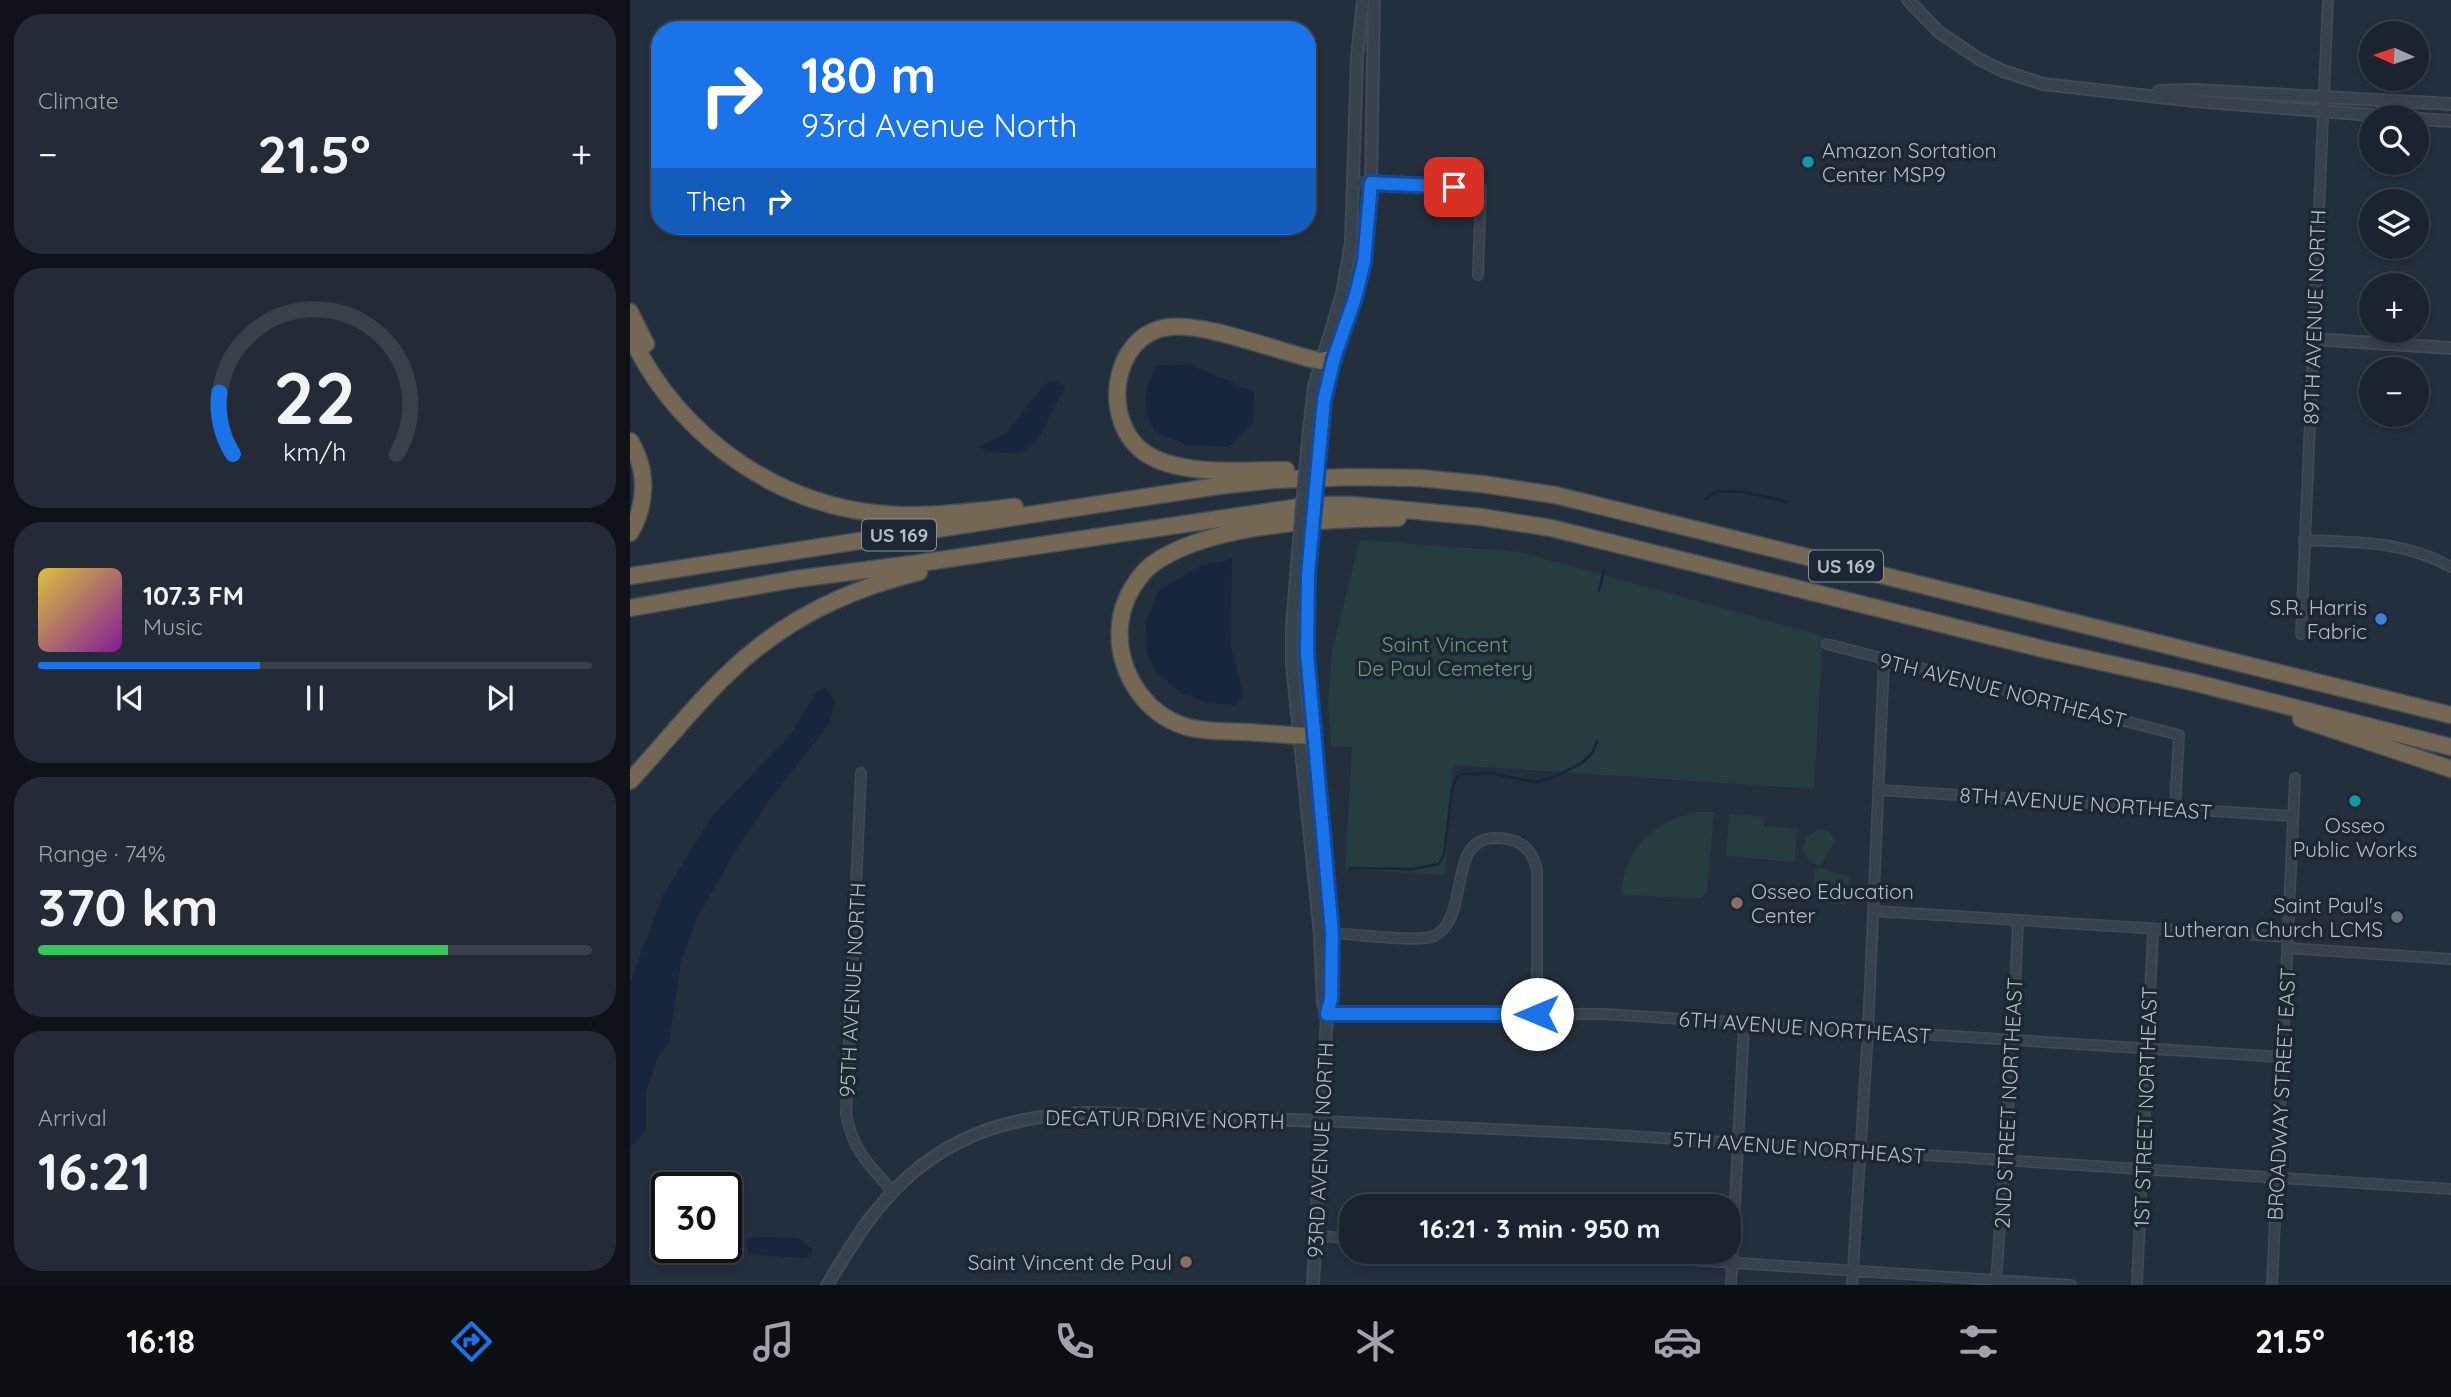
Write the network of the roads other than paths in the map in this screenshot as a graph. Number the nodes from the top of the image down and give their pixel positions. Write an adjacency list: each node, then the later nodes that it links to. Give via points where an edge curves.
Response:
1 (1363, 0): 12 (street, 93RD AVENUE NORTH)
2 (1374, 0): 13 (street, 93RD AVENUE NORTH)
3 (1908, 0): 5 (street, via 1949,39 2003,71 2061,87)
4 (2328, 0): 6 (street, 89TH AVENUE NORTH)
5 (2132, 92): 6 (street, via 2196,90); 8 (street)
6 (2324, 97): 7 (street); 8 (street, 89TH AVENUE NORTH)
7 (2451, 104)
8 (2323, 112): 9 (street); 17 (street, 89TH AVENUE NORTH)
9 (2359, 114)
10 (2429, 120): 11 (street)
11 (2451, 121)
12 (1354, 182): 13 (street); 19 (street, 93RD AVENUE NORTH, via 1351,242)
13 (1371, 183): 14 (street, via 1481,188); 19 (street, 93RD AVENUE NORTH, via 1364,262 1355,298)
14 (1478, 275)
15 (630, 312): 20 (highway)
16 (630, 335): 20 (highway, via 659,385)
17 (2313, 339): 18 (street); 27 (street, 89TH AVENUE NORTH)
18 (2451, 348)
19 (1327, 360): 21 (street, 93RD AVENUE NORTH, via 1313,396); 23 (highway, via 1184,326 1152,332 1126,358 1118,382 1121,424 1145,453 1168,464 1302,470)
20 (706, 438): 24 (highway, via 739,464 785,488 875,513 937,514)
21 (1314, 440): 39 (street, 93RD AVENUE NORTH, bridge); 39 (street, 93RD AVENUE NORTH, bridge, via 1292,627 1292,664)
22 (630, 441): 26 (highway, via 644,484 641,508)
23 (1351, 477): 24 (highway, US 169, via 1246,483); 35 (highway, US 169, via 1419,478 1555,495)
24 (1122, 501): 30 (highway, US 169)
25 (1481, 517): 28 (highway, US 169, via 1313,505); 36 (highway, US 169, via 1550,528); 39 (highway, via 1338,519 1219,534 1158,560 1142,573 1124,603 1119,639 1123,665 1150,706 1186,727)
26 (630, 533)
27 (2304, 540): 29 (street, via 2383,543); 32 (street, 89TH AVENUE NORTH)
28 (1066, 541): 31 (highway, US 169); 44 (highway, via 905,575 810,613 741,662)
29 (2451, 567)
30 (630, 576)
31 (630, 608)
32 (2301, 634)
33 (1827, 644): 34 (street, 9TH AVENUE NORTHEAST)
34 (1884, 659): 45 (street); 46 (street, 9TH AVENUE NORTHEAST, via 2179,735)
35 (2255, 666): 37 (highway); 38 (highway, US 169)
36 (2192, 682): 37 (highway, US 169); 41 (highway)
37 (2249, 696): 40 (highway, US 169)
38 (2451, 715)
39 (1306, 736): 51 (street, 93RD AVENUE NORTH); 55 (street, 93RD AVENUE NORTH)
40 (2451, 747)
41 (2451, 769)
42 (861, 773): 69 (street, 95TH AVENUE NORTH, via 846,1114 851,1139)
43 (2295, 778): 47 (street, BROADWAY STREET EAST)
44 (630, 781)
45 (1879, 790): 46 (street, 8TH AVENUE NORTHEAST); 48 (street)
46 (2175, 809): 47 (street, 8TH AVENUE NORTHEAST)
47 (2293, 816): 52 (street, BROADWAY STREET EAST)
48 (1874, 911): 49 (street); 58 (street)
49 (2018, 920): 50 (street); 59 (street, 2ND STREET NORTHEAST)
50 (2152, 930): 52 (street); 60 (street, 1ST STREET NORTHEAST)
51 (1332, 933): 55 (street, 93RD AVENUE NORTH); 56 (street, via 1419,939 1437,935 1450,920 1464,863 1473,847 1489,839 1517,842 1531,854 1536,871)
52 (2288, 937): 53 (street, BROADWAY STREET EAST)
53 (2287, 948): 54 (street); 61 (street, BROADWAY STREET EAST)
54 (2451, 959)
55 (1327, 1014): 56 (street, 6TH AVENUE NORTHEAST); 62 (street, 93RD AVENUE NORTH)
56 (1537, 1014): 57 (street, 6TH AVENUE NORTHEAST)
57 (1744, 1023): 58 (street, 6TH AVENUE NORTHEAST); 63 (street)
58 (1868, 1031): 59 (street, 6TH AVENUE NORTHEAST); 64 (street)
59 (2013, 1040): 60 (street, 6TH AVENUE NORTHEAST); 65 (street, 2ND STREET NORTHEAST)
60 (2147, 1049): 61 (street, 6TH AVENUE NORTHEAST); 66 (street, 1ST STREET NORTHEAST)
61 (2282, 1057): 67 (street, BROADWAY STREET EAST)
62 (1321, 1121): 63 (street, 5TH AVENUE NORTHEAST); 69 (street, DECATUR DRIVE NORTH, via 1054,1114 998,1125 968,1137 918,1168); 71 (street, 93RD AVENUE NORTH)
63 (1738, 1143): 64 (street, 5TH AVENUE NORTHEAST); 70 (street)
64 (1861, 1151): 65 (street, 5TH AVENUE NORTHEAST); 75 (street)
65 (2005, 1160): 66 (street, 5TH AVENUE NORTHEAST); 76 (street, 2ND STREET NORTHEAST)
66 (2143, 1169): 67 (street, 5TH AVENUE NORTHEAST); 83 (street, 1ST STREET NORTHEAST)
67 (2277, 1177): 68 (street, 5TH AVENUE NORTHEAST); 84 (street, BROADWAY STREET EAST)
68 (2451, 1189)
69 (893, 1192): 78 (street, DECATUR DRIVE NORTH, via 864,1226)
70 (1735, 1194)
71 (1316, 1236): 72 (street); 79 (street, 93RD AVENUE NORTH)
72 (1339, 1237)
73 (1741, 1263): 75 (street)
74 (1732, 1264): 80 (street)
75 (1853, 1271): 76 (street); 81 (street)
76 (1996, 1283): 77 (street)
77 (2039, 1284): 82 (street)
78 (827, 1285)
79 (1314, 1285)
80 (1731, 1285)
81 (1852, 1285)
82 (2071, 1285)
83 (2137, 1285)
84 (2272, 1285)

